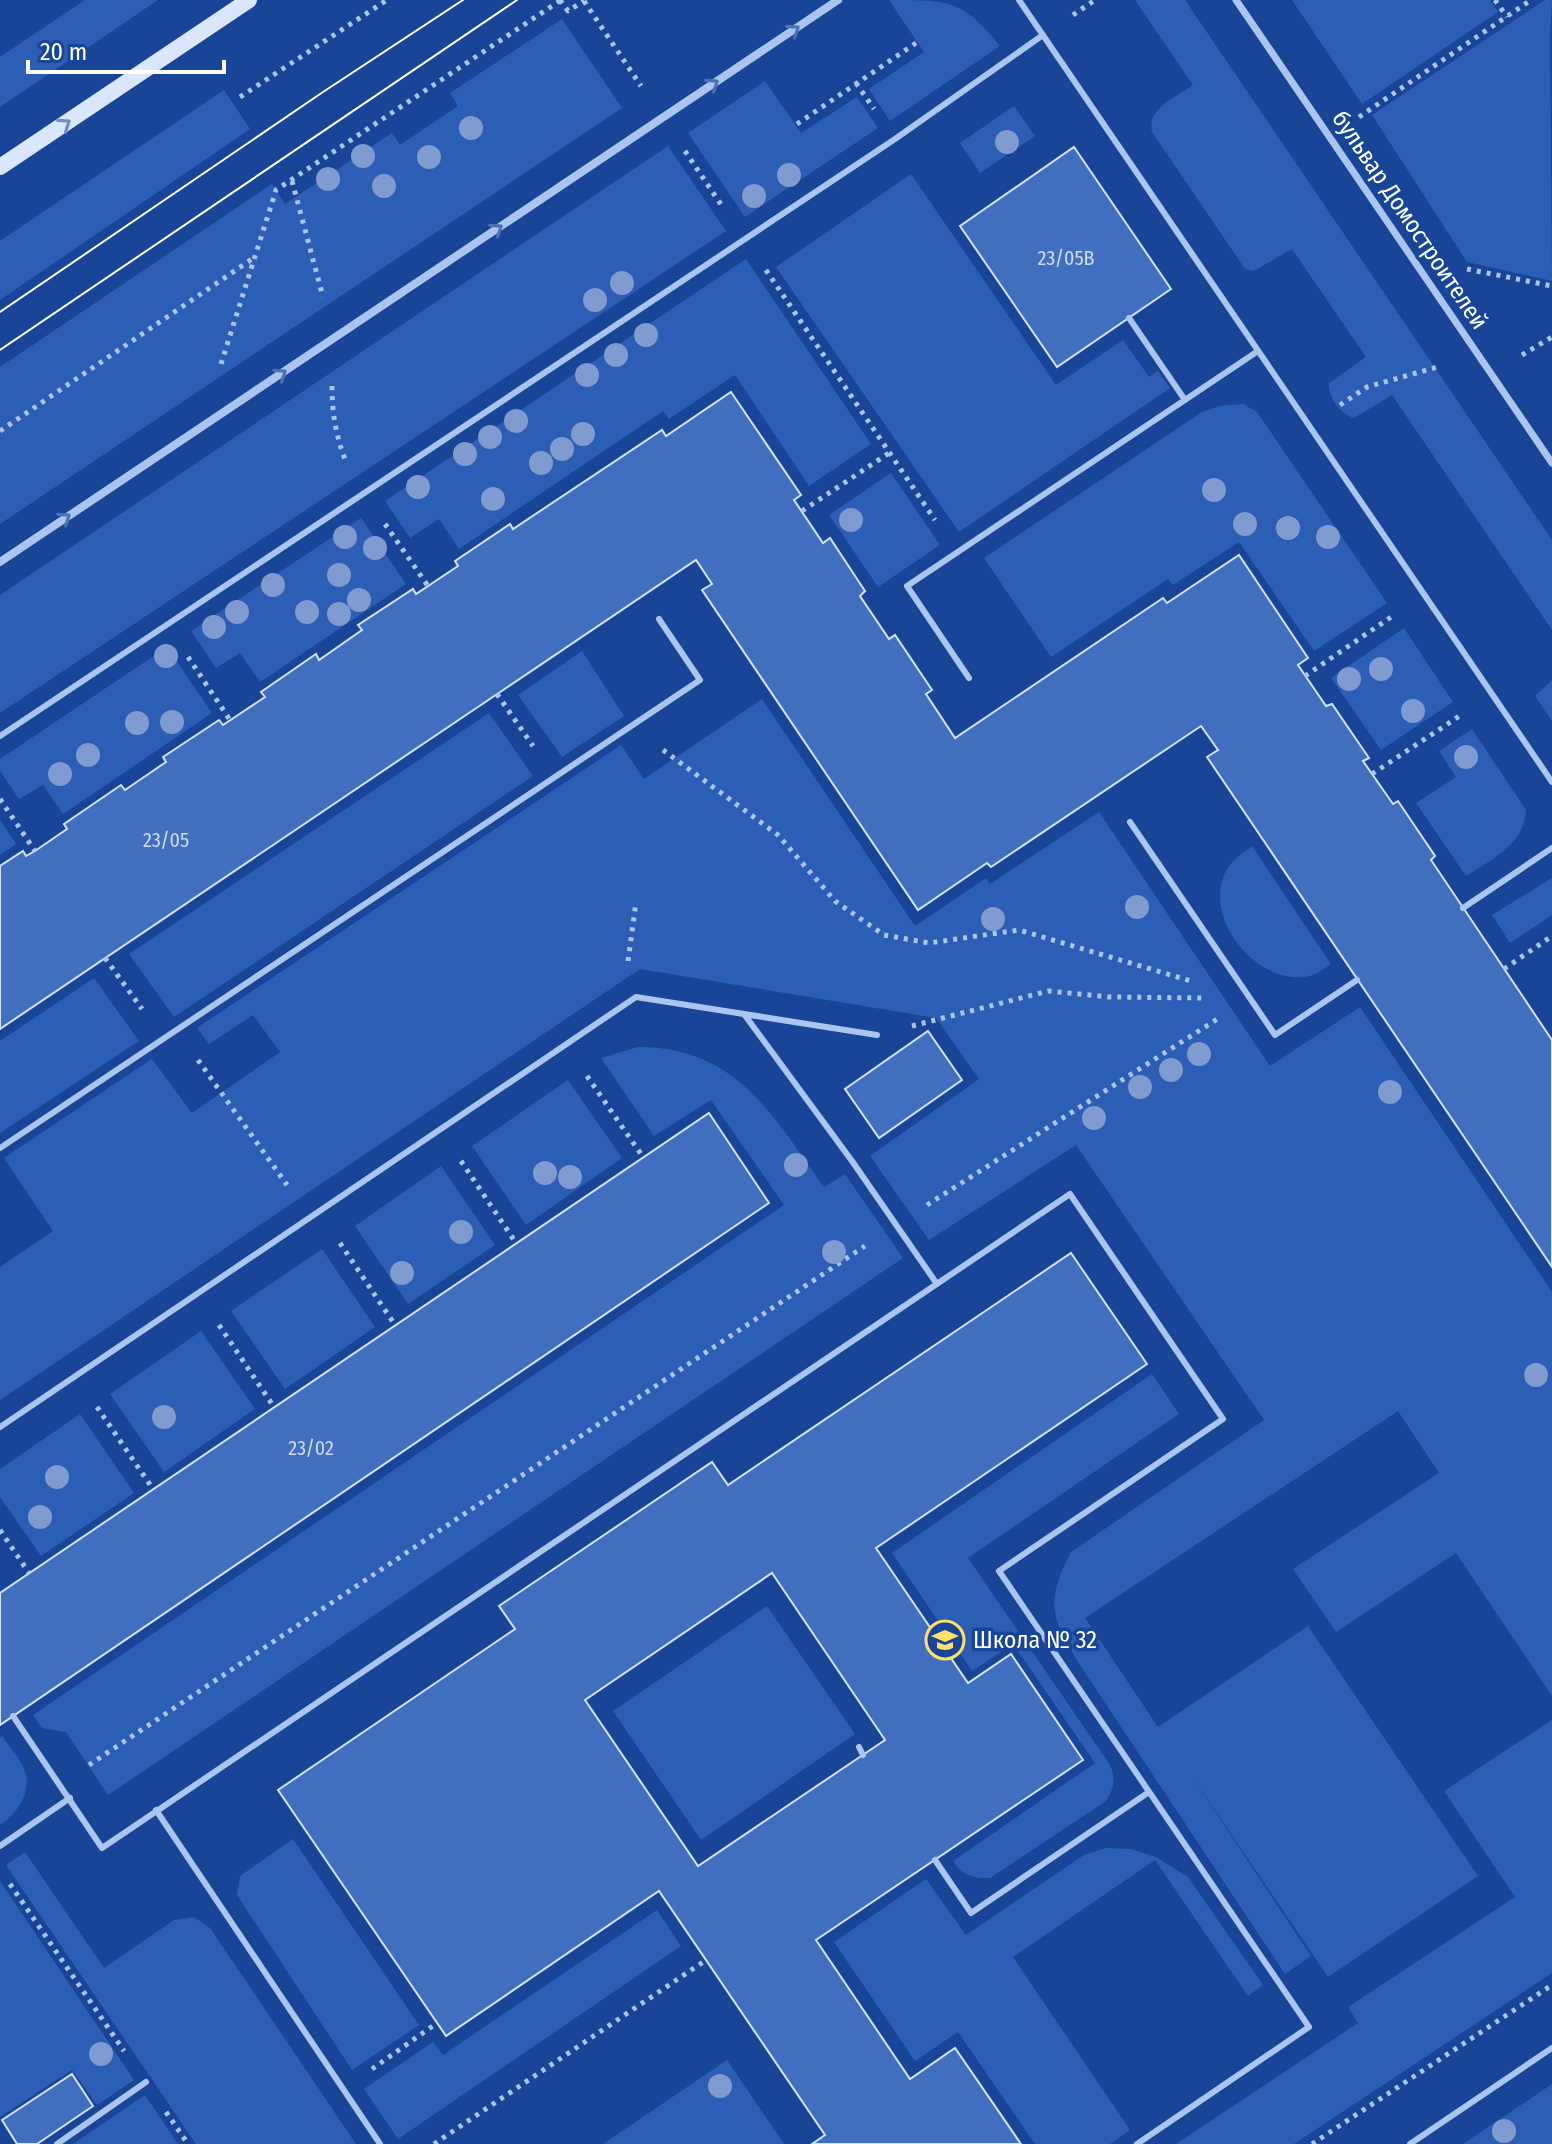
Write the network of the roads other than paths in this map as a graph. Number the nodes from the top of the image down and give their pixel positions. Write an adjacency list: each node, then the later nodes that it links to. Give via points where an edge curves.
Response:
1 (249, 0): 6 (main road, one-way to 1)
2 (838, 0): 11 (street, one-way to 2)
3 (1019, 0): 5 (lane)
4 (1236, 0): 10 (street, бульвар Домостроителей)
5 (1043, 35): 8 (lane); 14 (lane)
6 (0, 167)
7 (1129, 318): 9 (lane)
8 (1258, 351): 9 (lane); 15 (lane)
9 (1185, 400): 13 (lane, via 907,586)
10 (1552, 463)
11 (0, 562)
12 (659, 619): 22 (lane, via 700,680)
13 (969, 678)
14 (0, 736)
15 (1552, 782)
16 (1130, 822): 19 (lane, via 1275,1035)
17 (1552, 848): 18 (lane)
18 (1463, 908)
19 (1357, 980)
20 (744, 1014): 21 (lane); 23 (lane); 24 (lane, via 636,997)
21 (877, 1035)
22 (0, 1148)
23 (937, 1284): 28 (lane, via 1070,1194 1223,1419 999,1571); 30 (lane)
24 (0, 1427)
25 (13, 1716): 29 (lane)
26 (859, 1747): 27 (lane)
27 (863, 1755)
28 (1149, 1792): 32 (lane, via 971,1913); 37 (lane, via 1309,2027)
29 (70, 1798): 30 (lane, via 102,1848); 31 (lane)
30 (156, 1810): 36 (lane)
31 (0, 1846)
32 (935, 1860)
33 (1552, 2048): 38 (lane)
34 (146, 2082): 35 (lane)
35 (57, 2144)
36 (380, 2144)
37 (1137, 2144)
38 (1410, 2144)

